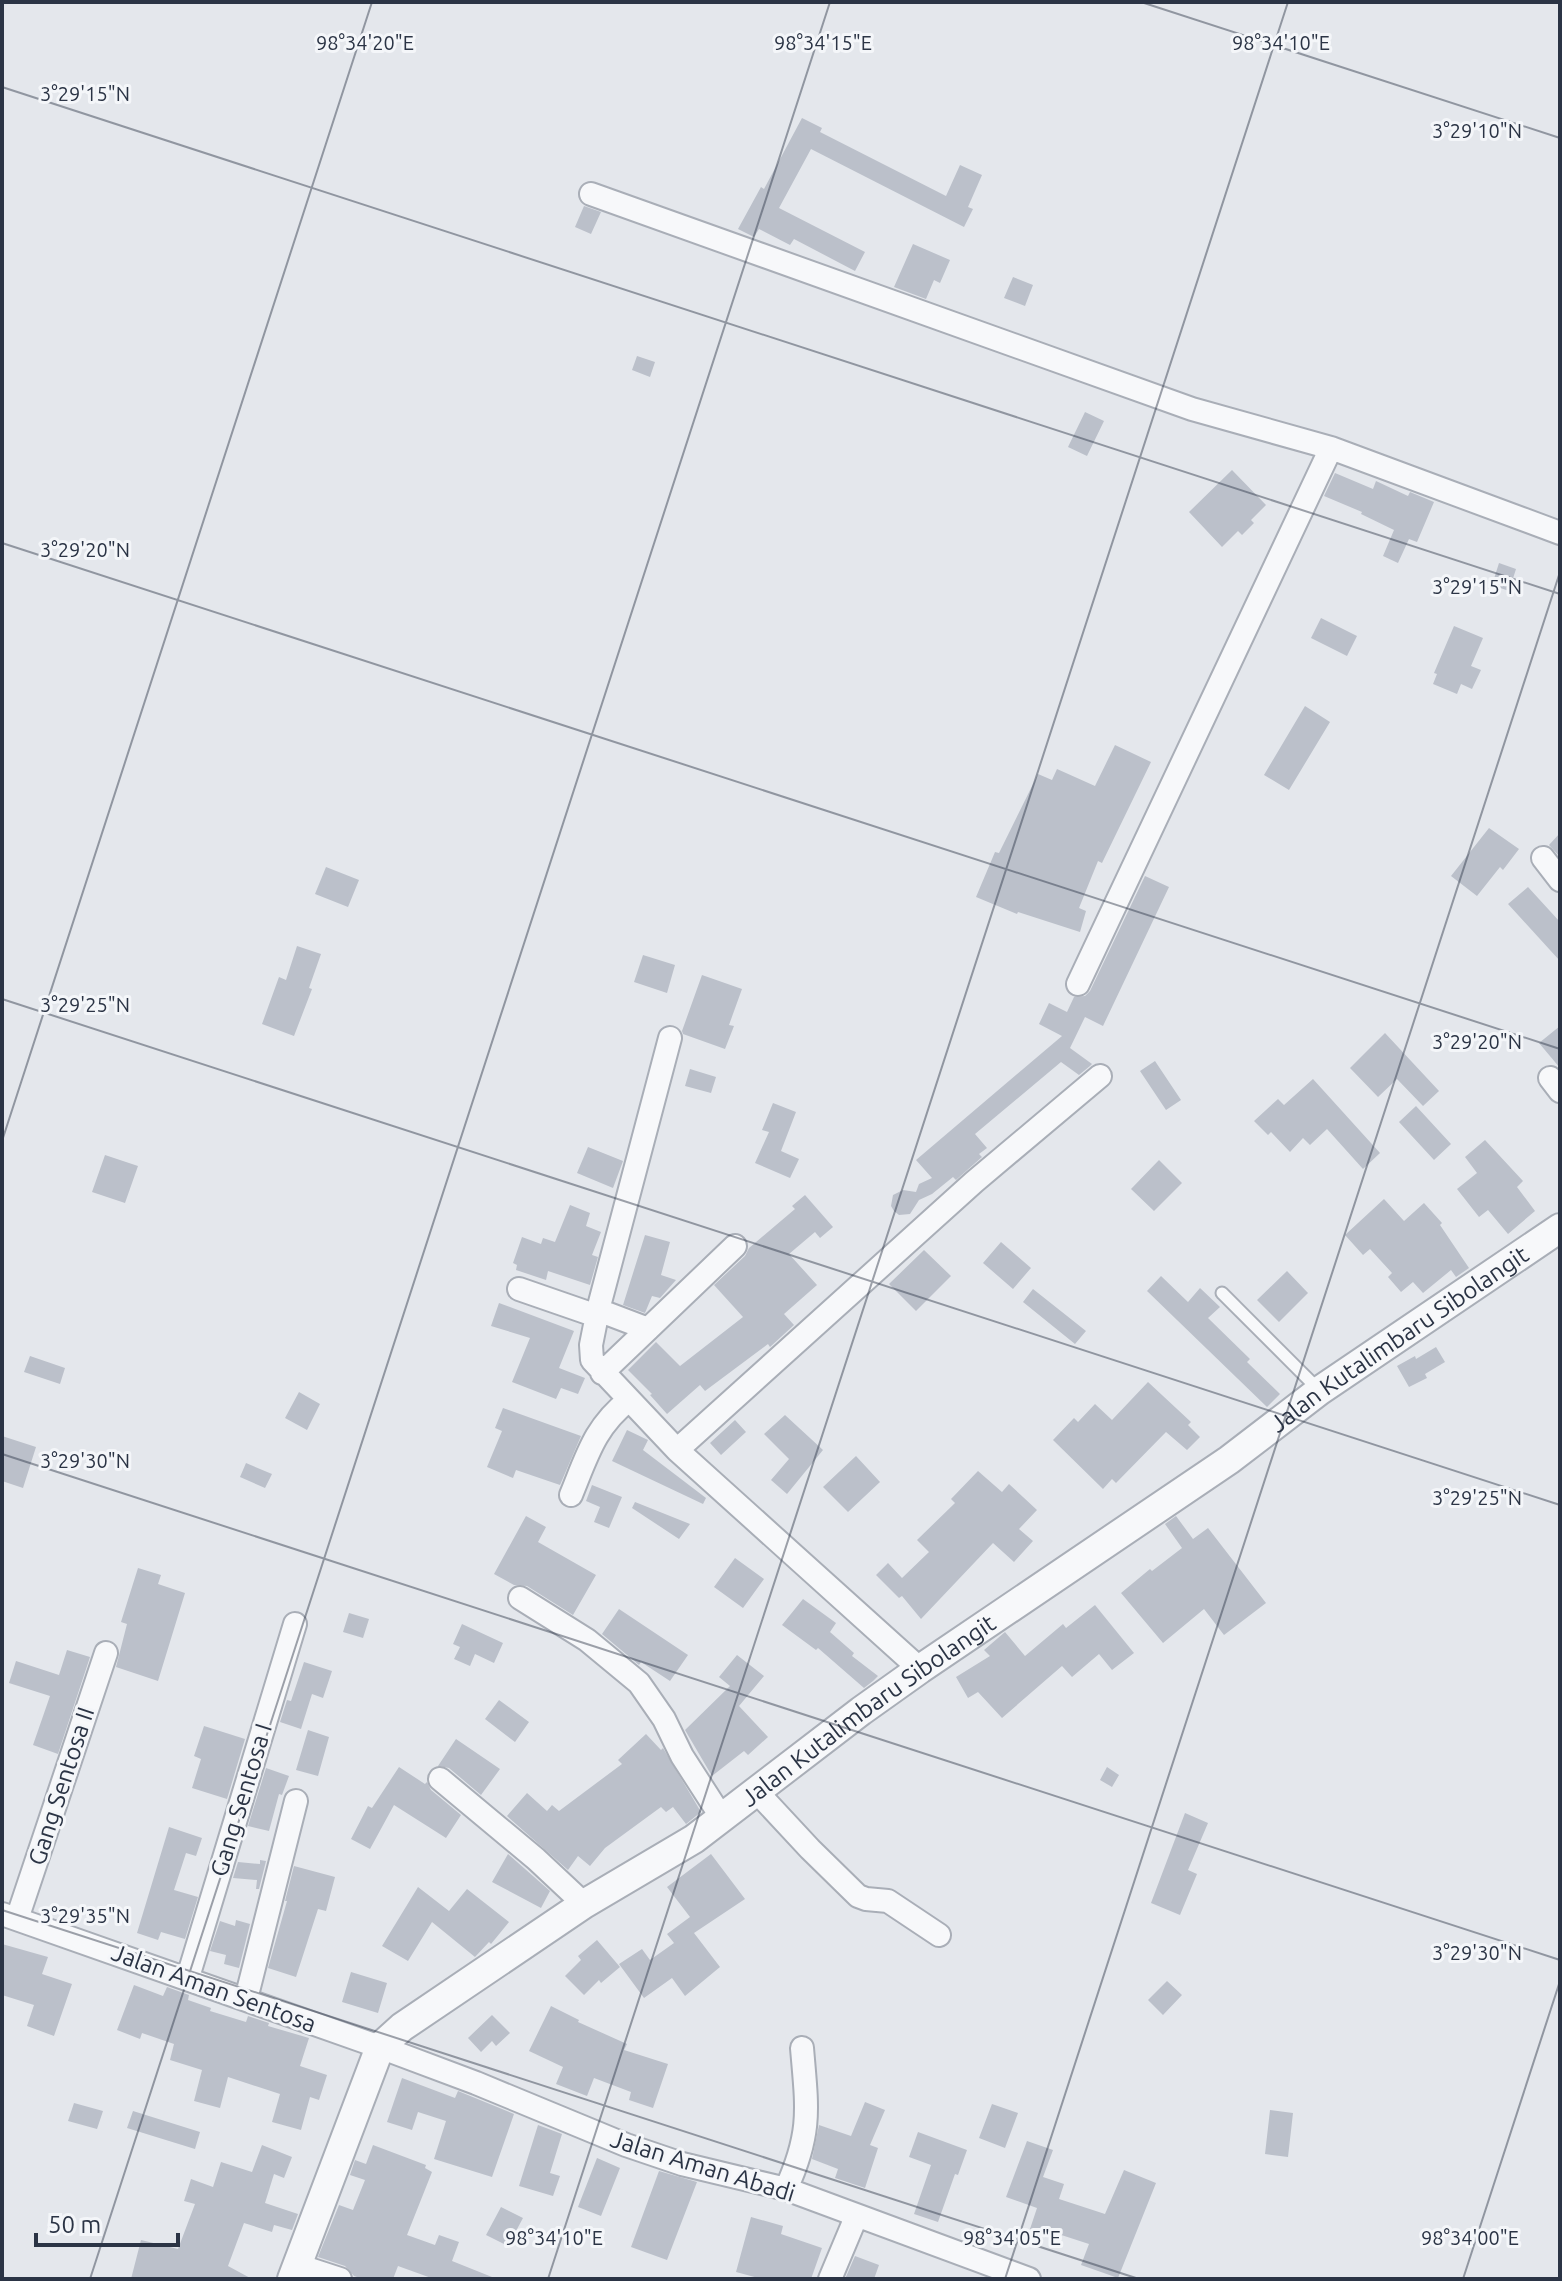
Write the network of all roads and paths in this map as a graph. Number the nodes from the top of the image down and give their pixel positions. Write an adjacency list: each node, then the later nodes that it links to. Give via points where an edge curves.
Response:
1 (591, 194): 2 (street, via 1192,409)
2 (1331, 448): 3 (street); 6 (street)
3 (1560, 533)
4 (1543, 858): 5 (street)
5 (1560, 880)
6 (1078, 984)
7 (670, 1038): 13 (street)
8 (1100, 1076): 18 (street, via 974,1182)
9 (1560, 1228): 16 (street, Jalan Kutalimbaru Sibolangit)
10 (735, 1246): 14 (street)
11 (519, 1289): 13 (street)
12 (1222, 1293): 16 (lane)
13 (598, 1313): 14 (street); 15 (street, via 592,1360)
14 (648, 1329): 15 (street)
15 (602, 1373): 17 (street)
16 (1319, 1391): 23 (street, Jalan Kutalimbaru Sibolangit, via 1229,1460)
17 (629, 1400): 18 (street); 19 (street, via 596,1434)
18 (677, 1450): 23 (street)
19 (571, 1495)
20 (520, 1598): 27 (street, via 587,1640 639,1683)
21 (295, 1624): 31 (street, Gang Sentosa I)
22 (106, 1653): 29 (street, Gang Sentosa II)
23 (920, 1669): 25 (street, Jalan Kutalimbaru Sibolangit)
24 (440, 1779): 28 (street)
25 (757, 1792): 27 (street, Jalan Kutalimbaru Sibolangit); 30 (street, via 858,1896 888,1901)
26 (296, 1801): 32 (street)
27 (722, 1818): 28 (street, Jalan Kutalimbaru Sibolangit)
28 (584, 1904): 33 (street, Jalan Kutalimbaru Sibolangit)
29 (10, 1916): 31 (street, Jalan Aman Sentosa)
30 (939, 1935)
31 (188, 1977): 32 (street, Jalan Aman Sentosa)
32 (246, 1999): 33 (street, Jalan Aman Sentosa)
33 (380, 2047): 35 (street, Jalan Aman Abadi, via 626,2145); 37 (street, Jalan Kutalimbaru Sibolangit)
34 (802, 2048): 35 (street, via 807,2117)
35 (786, 2189): 36 (street, Jalan Aman Abadi)
36 (856, 2217): 39 (street); 40 (street, Jalan Aman Abadi)
37 (295, 2272): 38 (street)
38 (340, 2279)
39 (830, 2279)
40 (1029, 2279)

